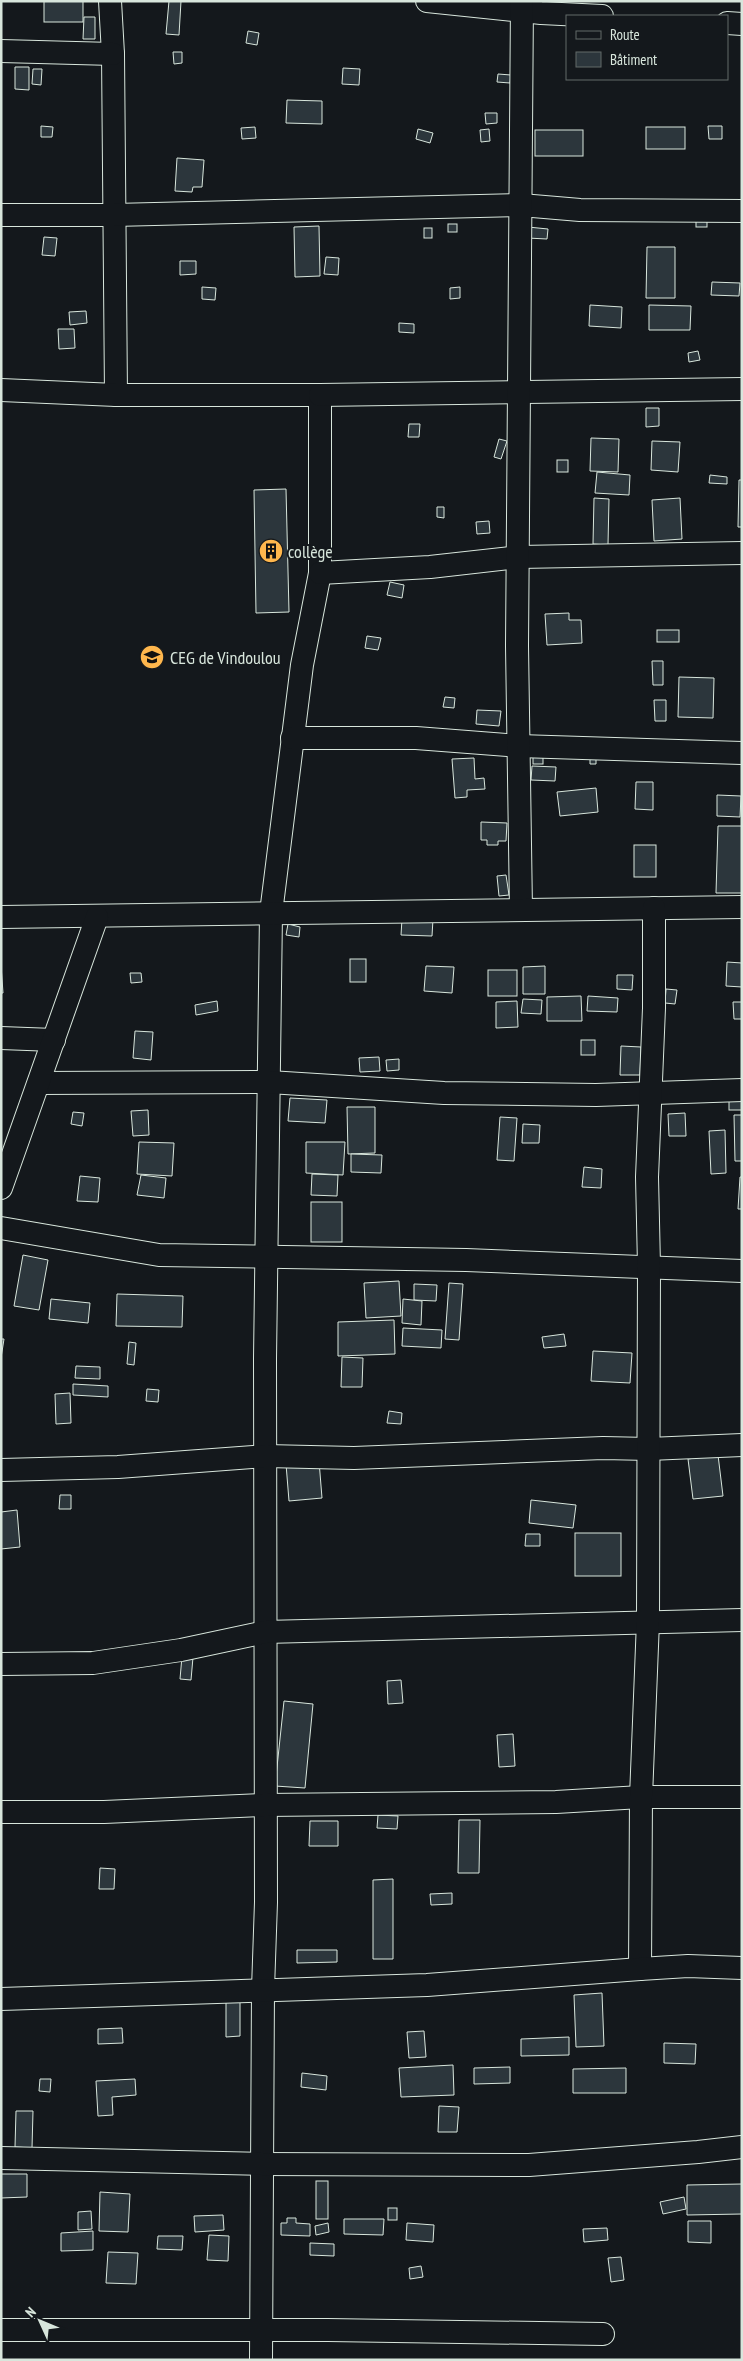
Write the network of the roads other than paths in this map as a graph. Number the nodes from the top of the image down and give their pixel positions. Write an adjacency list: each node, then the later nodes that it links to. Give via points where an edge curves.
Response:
1 (110, 1): 8 (street)
2 (427, 1): 3 (street)
3 (523, 6): 4 (street); 9 (street)
4 (594, 15)
5 (728, 23): 6 (street)
6 (742, 24)
7 (1, 51): 8 (street)
8 (113, 54): 12 (street)
9 (521, 205): 10 (street, via 580,210); 12 (street); 15 (street)
10 (742, 211)
11 (1, 215): 12 (street)
12 (114, 215): 17 (street)
13 (742, 389): 15 (street)
14 (1, 390): 17 (street)
15 (520, 390): 16 (street); 19 (street)
16 (320, 394): 17 (street); 20 (street)
17 (116, 395)
18 (742, 553): 19 (street)
19 (519, 557): 20 (street, via 430,567); 22 (street)
20 (320, 573): 21 (street)
21 (292, 738): 22 (street, via 416,738); 27 (street)
22 (519, 746): 23 (street); 26 (street)
23 (742, 753)
24 (742, 907): 25 (street)
25 (654, 908): 26 (street); 35 (street)
26 (521, 910): 27 (street)
27 (271, 914): 29 (street); 32 (street)
28 (1, 917): 29 (street)
29 (97, 917): 31 (street)
30 (1, 1038): 31 (street)
31 (54, 1040): 33 (street)
32 (269, 1082): 33 (street); 35 (street, via 444,1093); 38 (street)
33 (39, 1083): 36 (street)
34 (742, 1090): 35 (street)
35 (650, 1094): 39 (street, via 646,1176)
36 (1, 1188)
37 (1, 1228): 38 (street, via 159,1255)
38 (267, 1256): 39 (street); 43 (street)
39 (649, 1266): 40 (street); 42 (street)
40 (742, 1271)
41 (742, 1445): 42 (street)
42 (649, 1449): 43 (street, via 354,1458); 46 (street)
43 (266, 1456): 44 (street, via 118,1467); 47 (street)
44 (1, 1470)
45 (742, 1620): 46 (street)
46 (648, 1621): 47 (street); 50 (street)
47 (265, 1632): 48 (street, via 181,1650 93,1663); 51 (street)
48 (1, 1664)
49 (742, 1797): 50 (street)
50 (641, 1798): 51 (street); 54 (street)
51 (264, 1805): 52 (street, via 104,1812); 55 (street, via 266,1902)
52 (1, 1812)
53 (742, 1968): 54 (street, via 688,1966)
54 (640, 1969): 55 (street, via 427,1985)
55 (263, 1989): 56 (street); 59 (street)
56 (1, 1999)
57 (742, 2147): 59 (street, via 529,2165)
58 (1, 2158): 59 (street)
59 (262, 2164): 61 (street)
60 (1, 2330): 61 (street)
61 (260, 2330): 62 (street); 63 (street)
62 (603, 2334)
63 (261, 2360)

